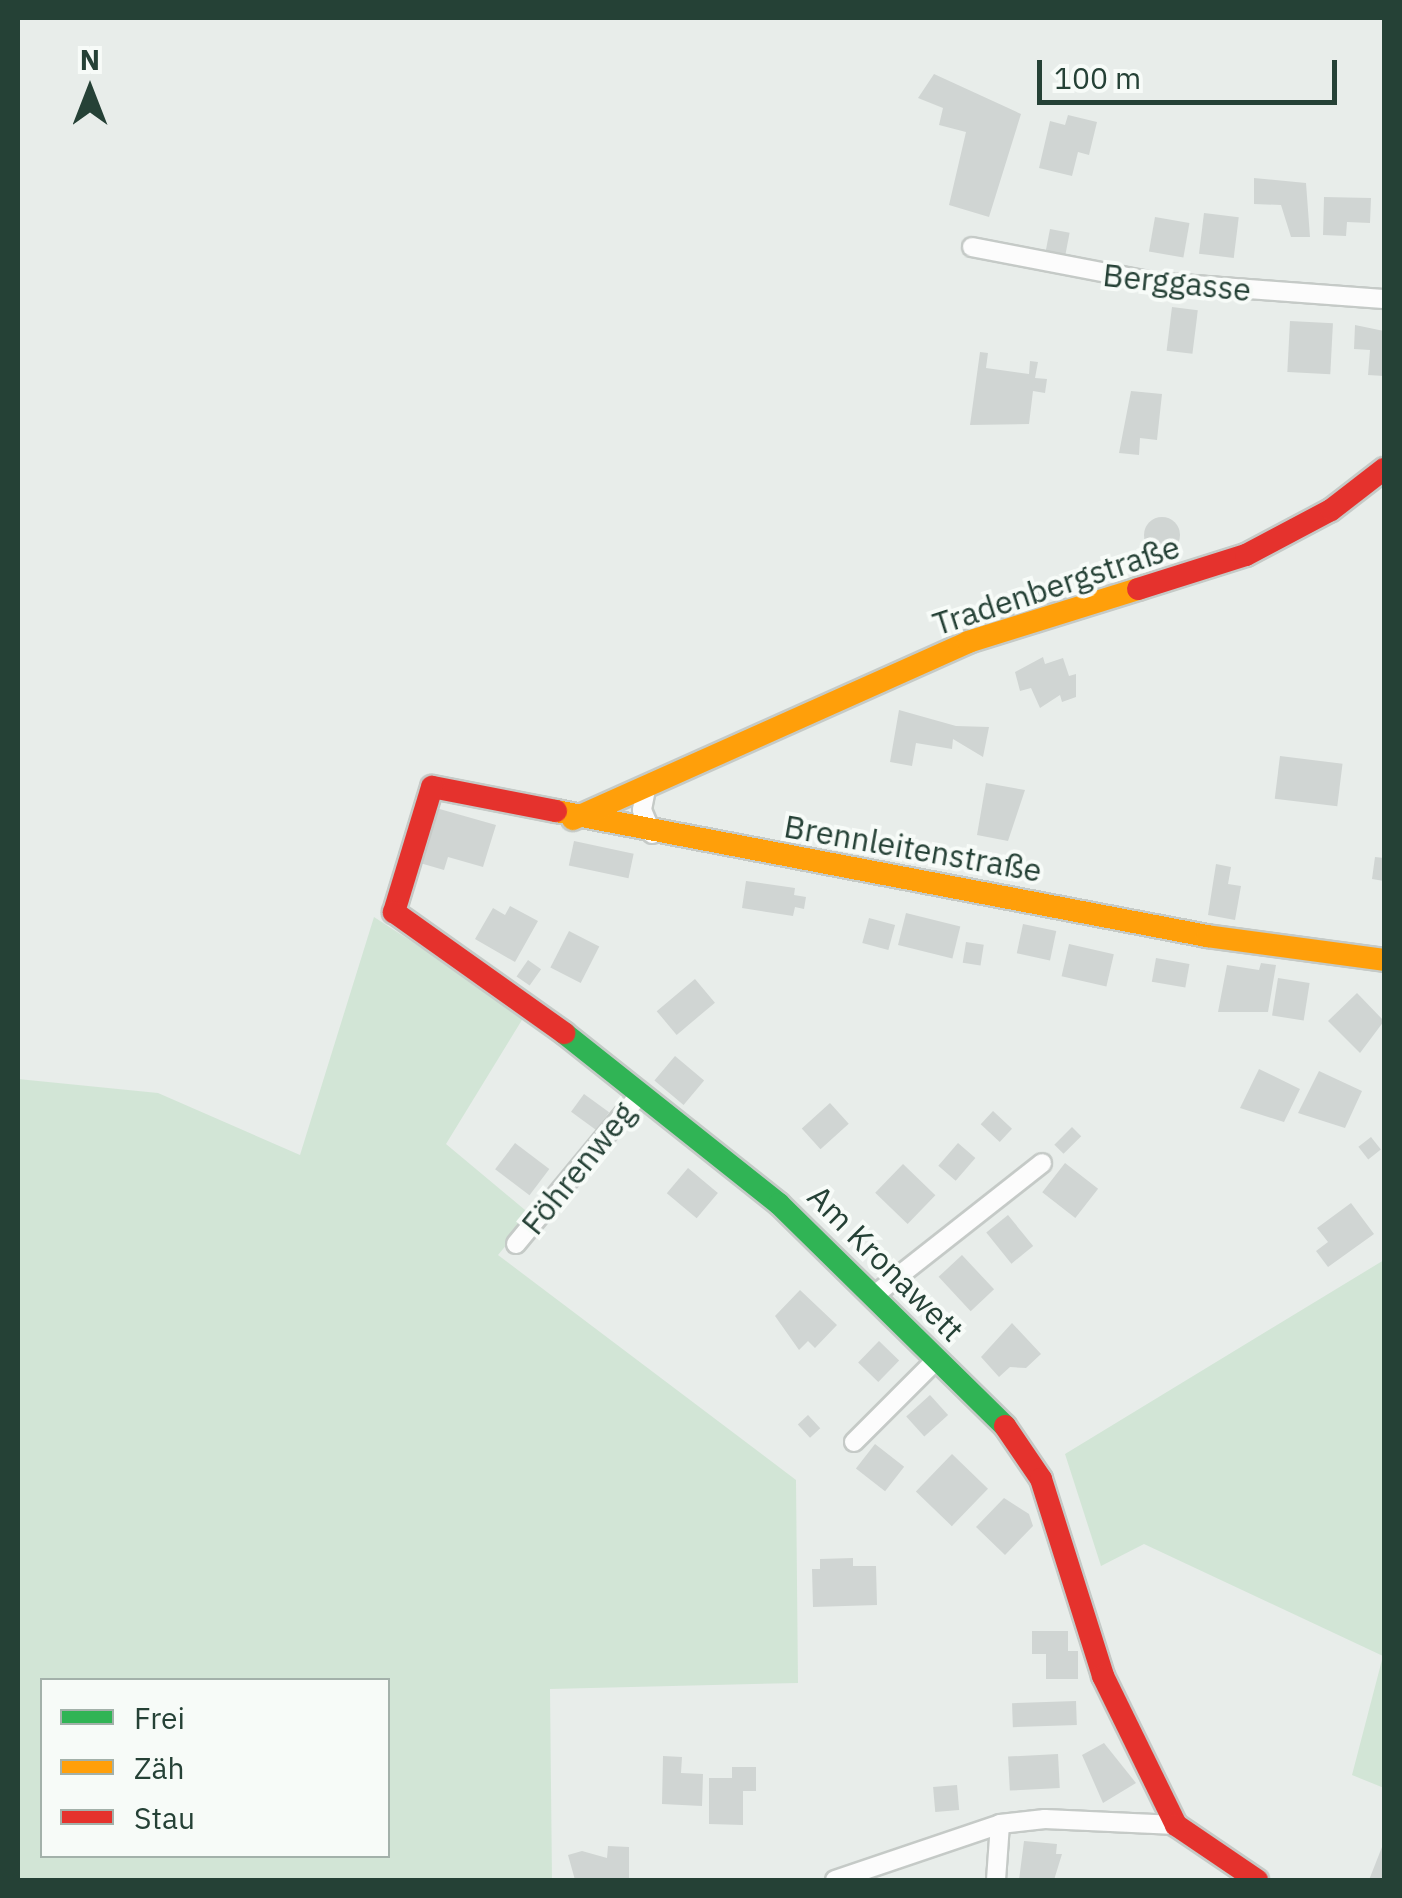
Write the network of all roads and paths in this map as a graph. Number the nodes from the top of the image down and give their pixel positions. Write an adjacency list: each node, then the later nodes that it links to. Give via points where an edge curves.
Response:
1 (972, 247): 2 (street, Berggasse, via 1142,280)
2 (1384, 299)
3 (1384, 468): 5 (street, Tradenbergstraße, via 1330,510 1246,554 968,642)
4 (432, 787): 6 (street, Brennleitenstraße); 9 (street, Am Kronawett, via 394,912)
5 (646, 789): 6 (street, Tradenbergstraße); 7 (street, via 642,816)
6 (573, 819): 7 (street, Brennleitenstraße)
7 (652, 834): 8 (street, Brennleitenstraße, via 1207,936)
8 (1384, 960)
9 (641, 1093): 11 (street, Föhrenweg); 12 (street, Am Kronawett)
10 (1042, 1163): 12 (street)
11 (516, 1244)
12 (878, 1293): 13 (street, Am Kronawett)
13 (937, 1359): 14 (street); 16 (street, Am Kronawett, via 1006,1428 1041,1480 1102,1676)
14 (854, 1442)
15 (1000, 1824): 16 (street, via 1045,1819); 17 (street); 18 (street)
16 (1176, 1826): 19 (street)
17 (835, 1880)
18 (996, 1880)
19 (1257, 1880)

